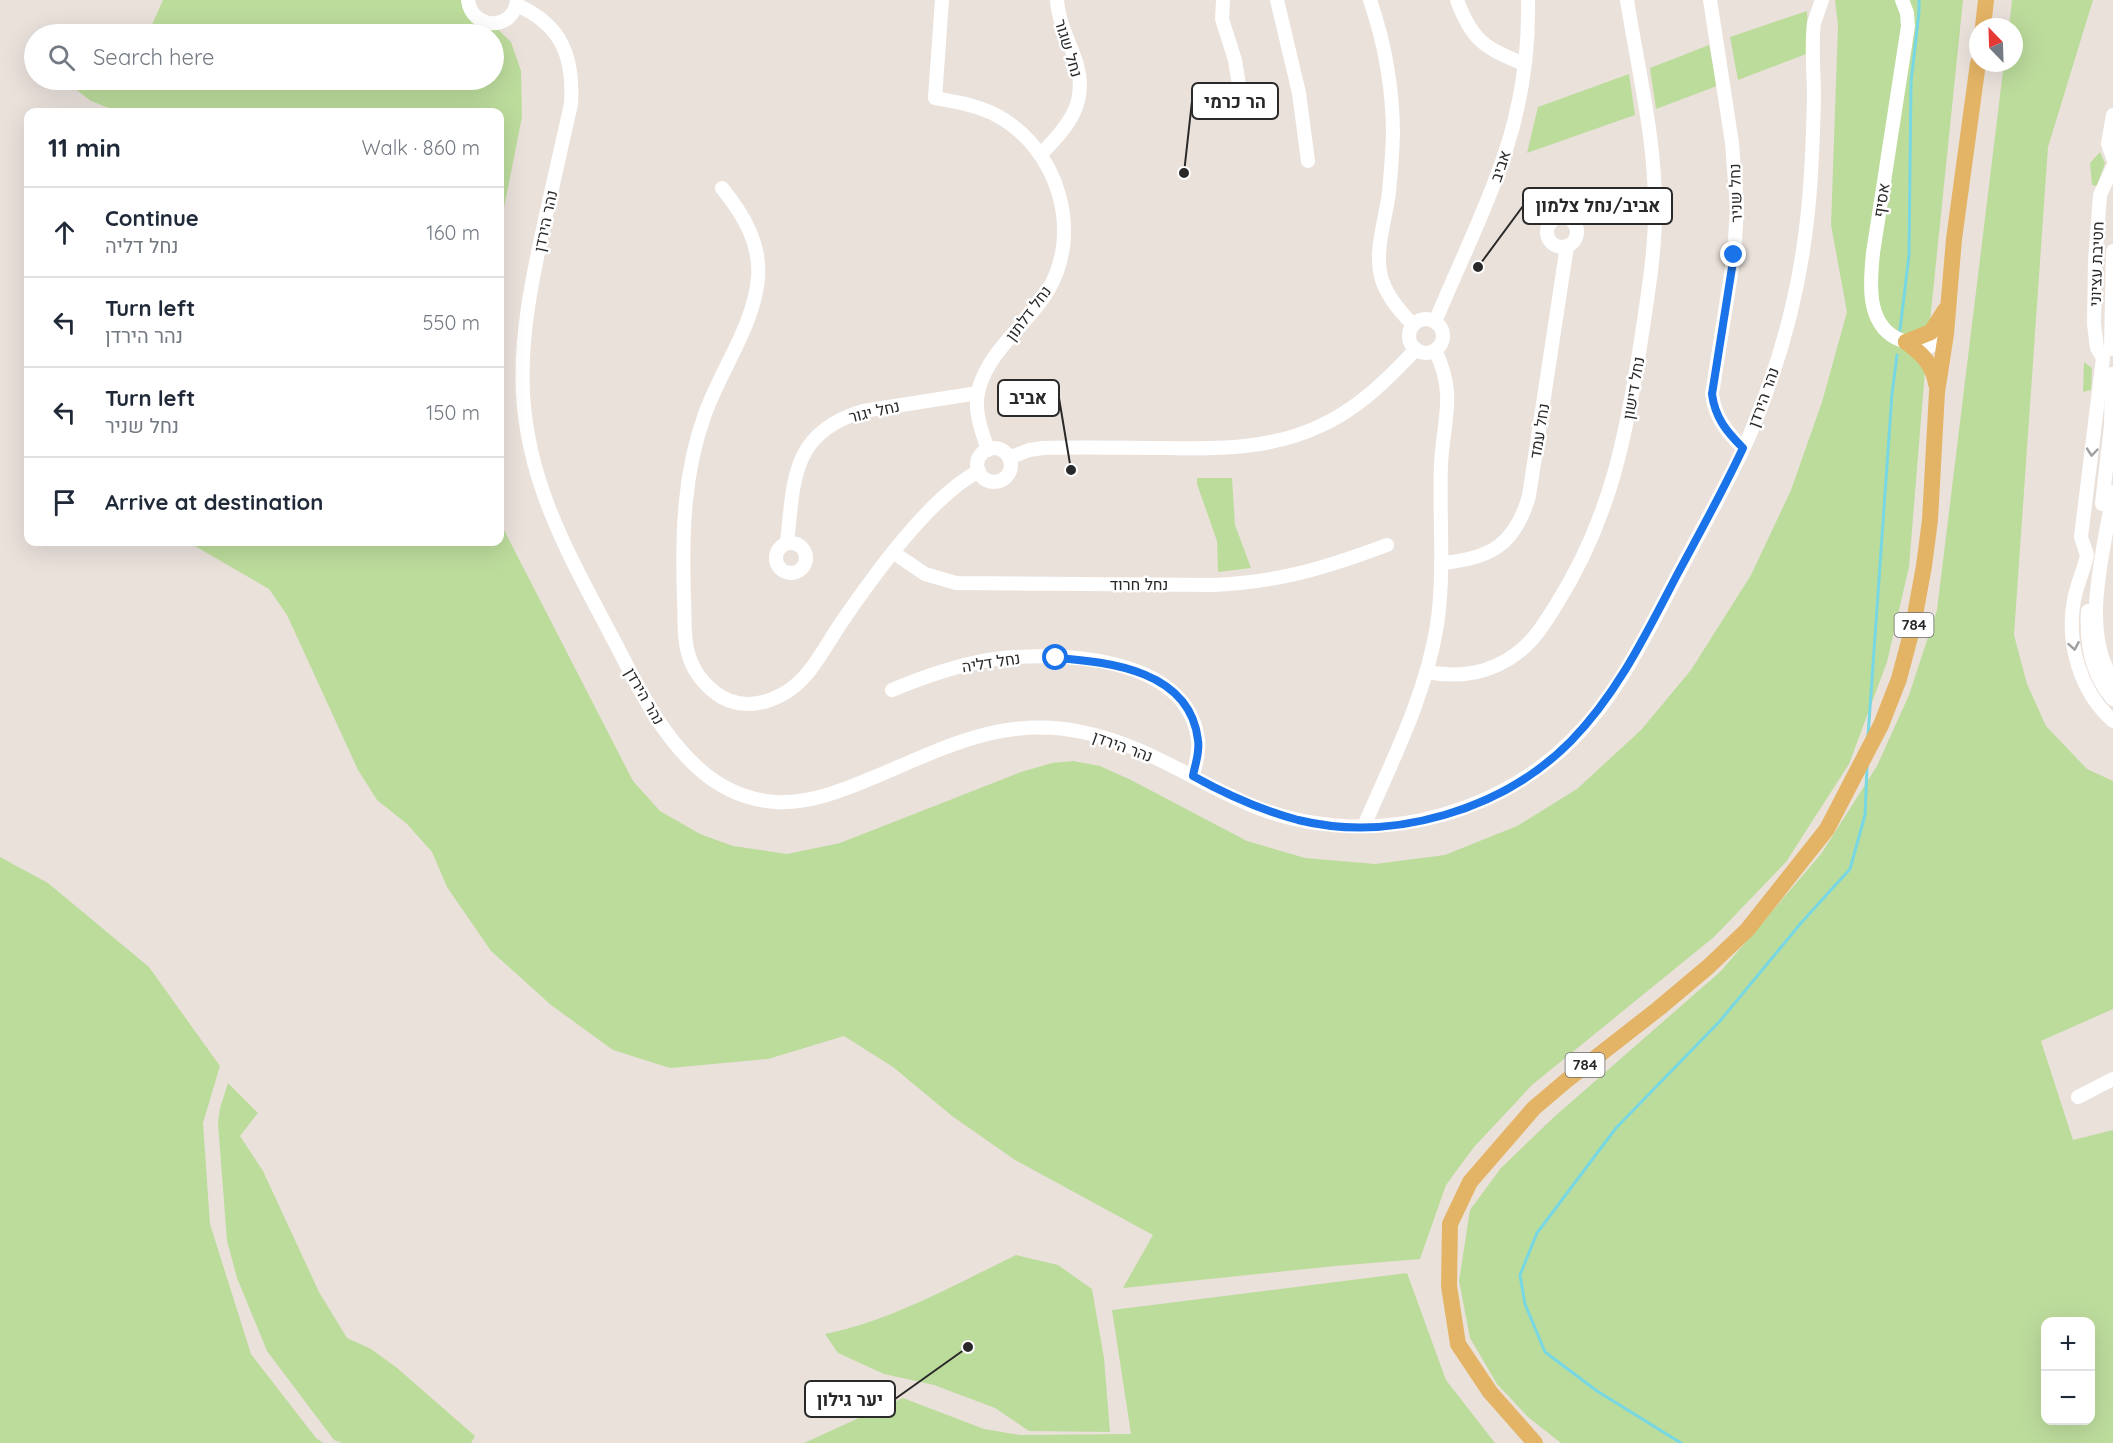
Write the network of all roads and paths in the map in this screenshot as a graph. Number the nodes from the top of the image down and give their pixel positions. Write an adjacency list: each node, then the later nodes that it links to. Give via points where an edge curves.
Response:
1 (468, 0): 14 (street, via 475,16 491,24 506,20)
2 (942, 0): 20 (street, נחל דלתון, via 935,98 968,104 997,116)
3 (1057, 0): 20 (street, נחל שגור, via 1061,26 1078,68 1080,92 1068,123)
4 (1223, 0): 18 (street, via 1222,19)
5 (1276, 0): 21 (street, via 1299,93)
6 (1370, 0): 28 (street, via 1386,57 1392,112 1391,168 1380,270 1392,300)
7 (1457, 0): 16 (street, via 1479,40 1493,51)
8 (1528, 0): 16 (street, אביב)
9 (1627, 0): 46 (street, נחל דישון, via 1650,144 1655,228 1637,367 1614,478 1580,564 1530,642 1500,664 1475,673 1448,676)
10 (1710, 0): 36 (street, נחל שניר, via 1732,143 1737,208 1734,255 1712,394 1721,424)
11 (1822, 0): 36 (street, נהר הירדן, via 1814,23 1812,161 1802,257 1781,349)
12 (1902, 0): 30 (street, אסיף, via 1908,26 1871,277 1878,321 1895,338)
13 (1986, 0): 15 (main road)
14 (517, 3): 51 (street, נהר הירדן, via 535,13 557,35 570,66 572,84 526,321 524,399 531,454 563,544 647,703 684,755 724,788 767,801 790,802 836,792 970,737 1030,727 1058,728 1112,740)
15 (1984, 18)
16 (1524, 64): 27 (street, אביב, via 1515,117 1494,184)
17 (1977, 72): 26 (main road, 784)
18 (1243, 110)
19 (2113, 115): 22 (street, חטיבת עציוני, via 2108,144)
20 (1041, 154): 35 (street, נחל דלתון, via 1063,206 1065,234 1060,262 1048,291 992,360)
21 (1308, 161)
22 (2113, 168): 33 (street, חטיבת עציוני, via 2100,195 2095,261 2097,348)
23 (722, 188): 43 (street, via 748,225 755,243 758,277 751,309 705,414 689,472 684,516 685,636 695,670 711,689 732,702 748,705 784,694 812,666)
24 (1568, 246): 45 (street, נחל עמד, via 1525,510 1513,532 1488,554)
25 (2113, 251): 33 (street, חטיבת עציוני)
26 (1948, 304): 29 (main road, 784); 30 (main road, via 1931,332)
27 (1435, 322): 28 (street, via 1422,320); 32 (street, via 1443,334)
28 (1413, 325): 31 (street, via 1410,337)
29 (1946, 334): 30 (street, via 1928,347); 34 (main road, 784)
30 (1906, 342): 34 (main road, via 1930,364)
31 (1416, 349): 32 (street); 38 (street, via 1347,411 1292,437 1228,449 1043,448)
32 (1435, 350): 45 (street, via 1444,368 1448,393 1441,466)
33 (2109, 362): 44 (street, חטיבת עציוני, one-way to 44, via 2111,426)
34 (1937, 392): 55 (main road, 784, via 1929,520 1913,626 1881,725 1827,829 1747,930 1724,952 1534,1108 1470,1182 1450,1224 1449,1286 1458,1344 1490,1392)
35 (978, 393): 37 (street, נחל דלתון, via 977,410); 41 (street, נחל יגור, via 863,411 824,429 807,448 797,471)
36 (1743, 448): 52 (street, נהר הירדן, via 1641,644 1608,698 1570,742 1528,776 1484,801 1438,817)
37 (988, 450): 38 (street, via 1000,450); 39 (street, via 979,459)
38 (1009, 458): 39 (street, via 1010,471 1000,480 988,480)
39 (979, 471): 43 (street, via 941,498)
40 (2113, 492): 44 (street, חטיבת עציוני)
41 (788, 543)
42 (1387, 545): 43 (street, נחל חרוד, via 1293,576 1213,585 956,583 925,574)
43 (894, 553)
44 (2094, 560): 47 (street, חטיבת עציוני, via 2098,642); 49 (street, חטיבת עציוני, via 2087,631 2090,654); 50 (street, חטיבת עציוני, one-way to 50, via 2080,573 2071,630 2083,680)
45 (1441, 563): 46 (street, via 1439,610)
46 (1426, 672): 52 (street)
47 (2113, 680)
48 (892, 690): 51 (street, נחל דליה, via 948,670 1012,657 1087,660 1141,672 1170,689 1189,712 1198,741)
49 (2113, 699)
50 (2113, 721)
51 (1193, 776): 52 (street, נהר הירדן, via 1258,808 1300,820)
52 (1364, 826)
53 (2113, 1079): 54 (street)
54 (2078, 1097)
55 (1534, 1443)

